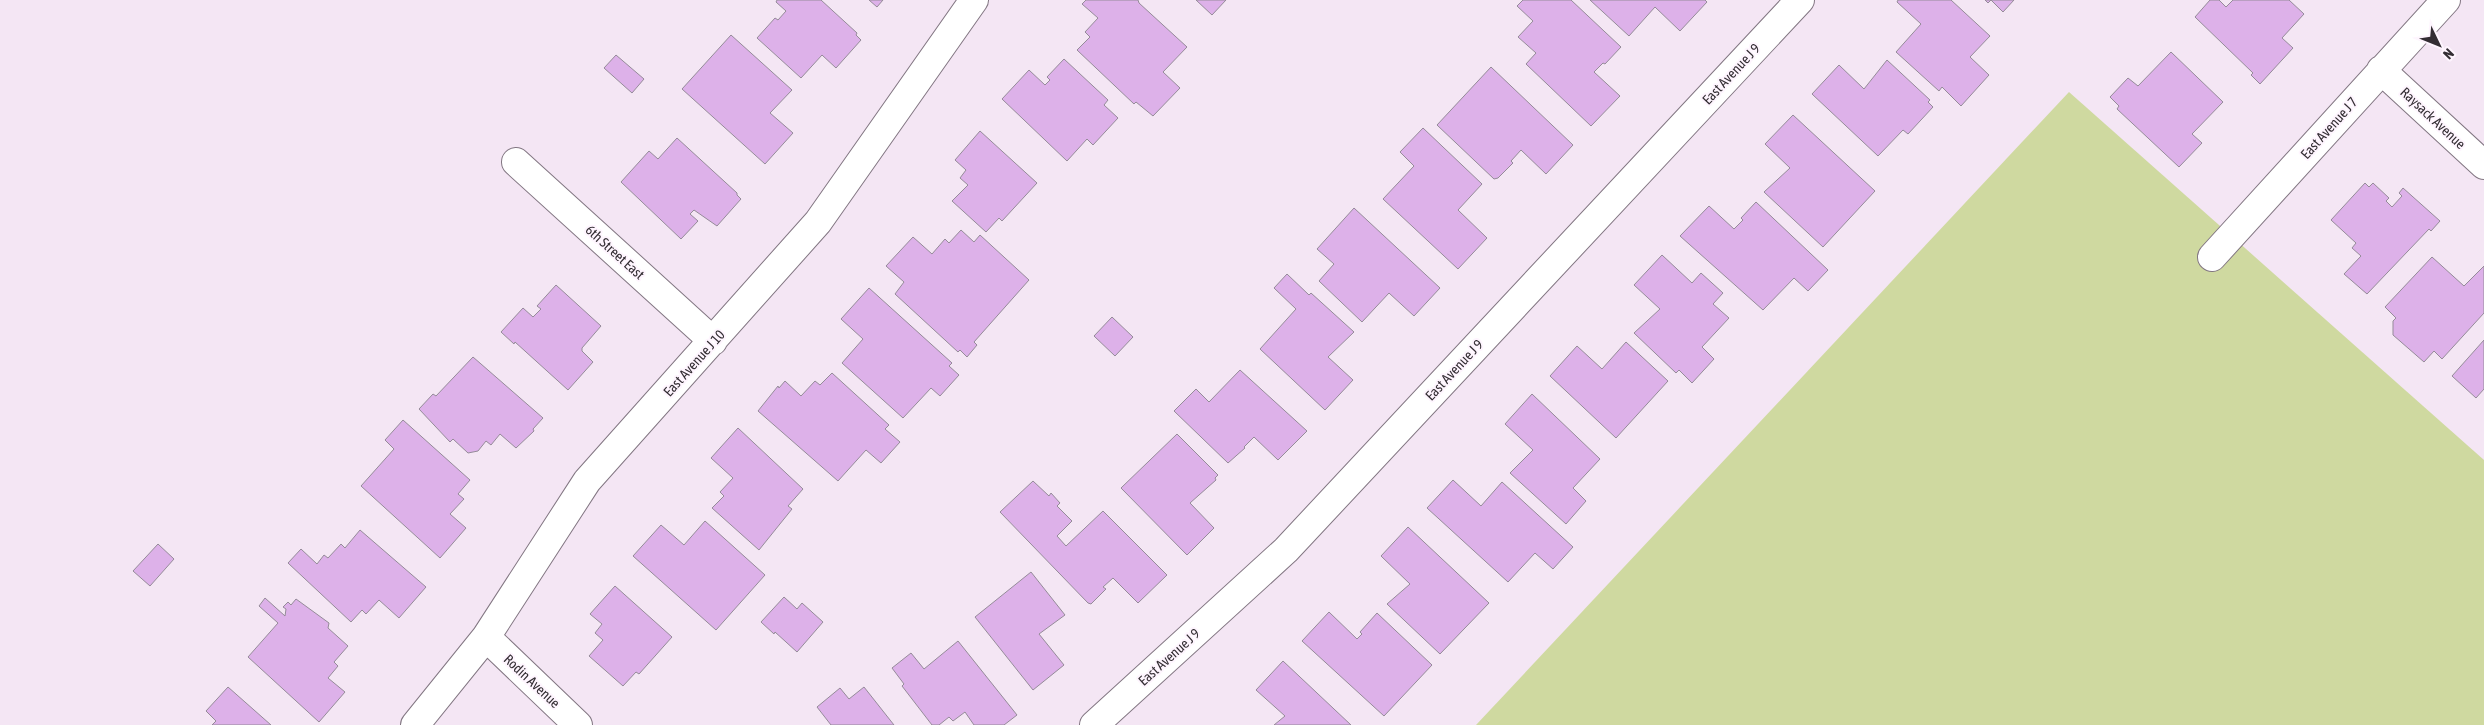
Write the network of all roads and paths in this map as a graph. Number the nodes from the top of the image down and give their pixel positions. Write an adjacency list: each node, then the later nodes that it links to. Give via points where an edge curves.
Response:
1 (974, 0): 8 (street, East Avenue J 10, via 818,222)
2 (1800, 0): 12 (street, East Avenue J 9, via 1286,550)
3 (2446, 0): 4 (street, East Avenue J 7)
4 (2381, 70): 6 (street, Raysack Avenue); 7 (street, East Avenue J 7)
5 (516, 162): 8 (street, 6th Street East)
6 (2484, 165)
7 (2212, 257)
8 (714, 341): 9 (street, East Avenue J 10, via 587,481)
9 (486, 638): 10 (street, East Avenue J 10); 11 (street, Rodin Avenue)
10 (415, 725)
11 (578, 725)
12 (1094, 725)

